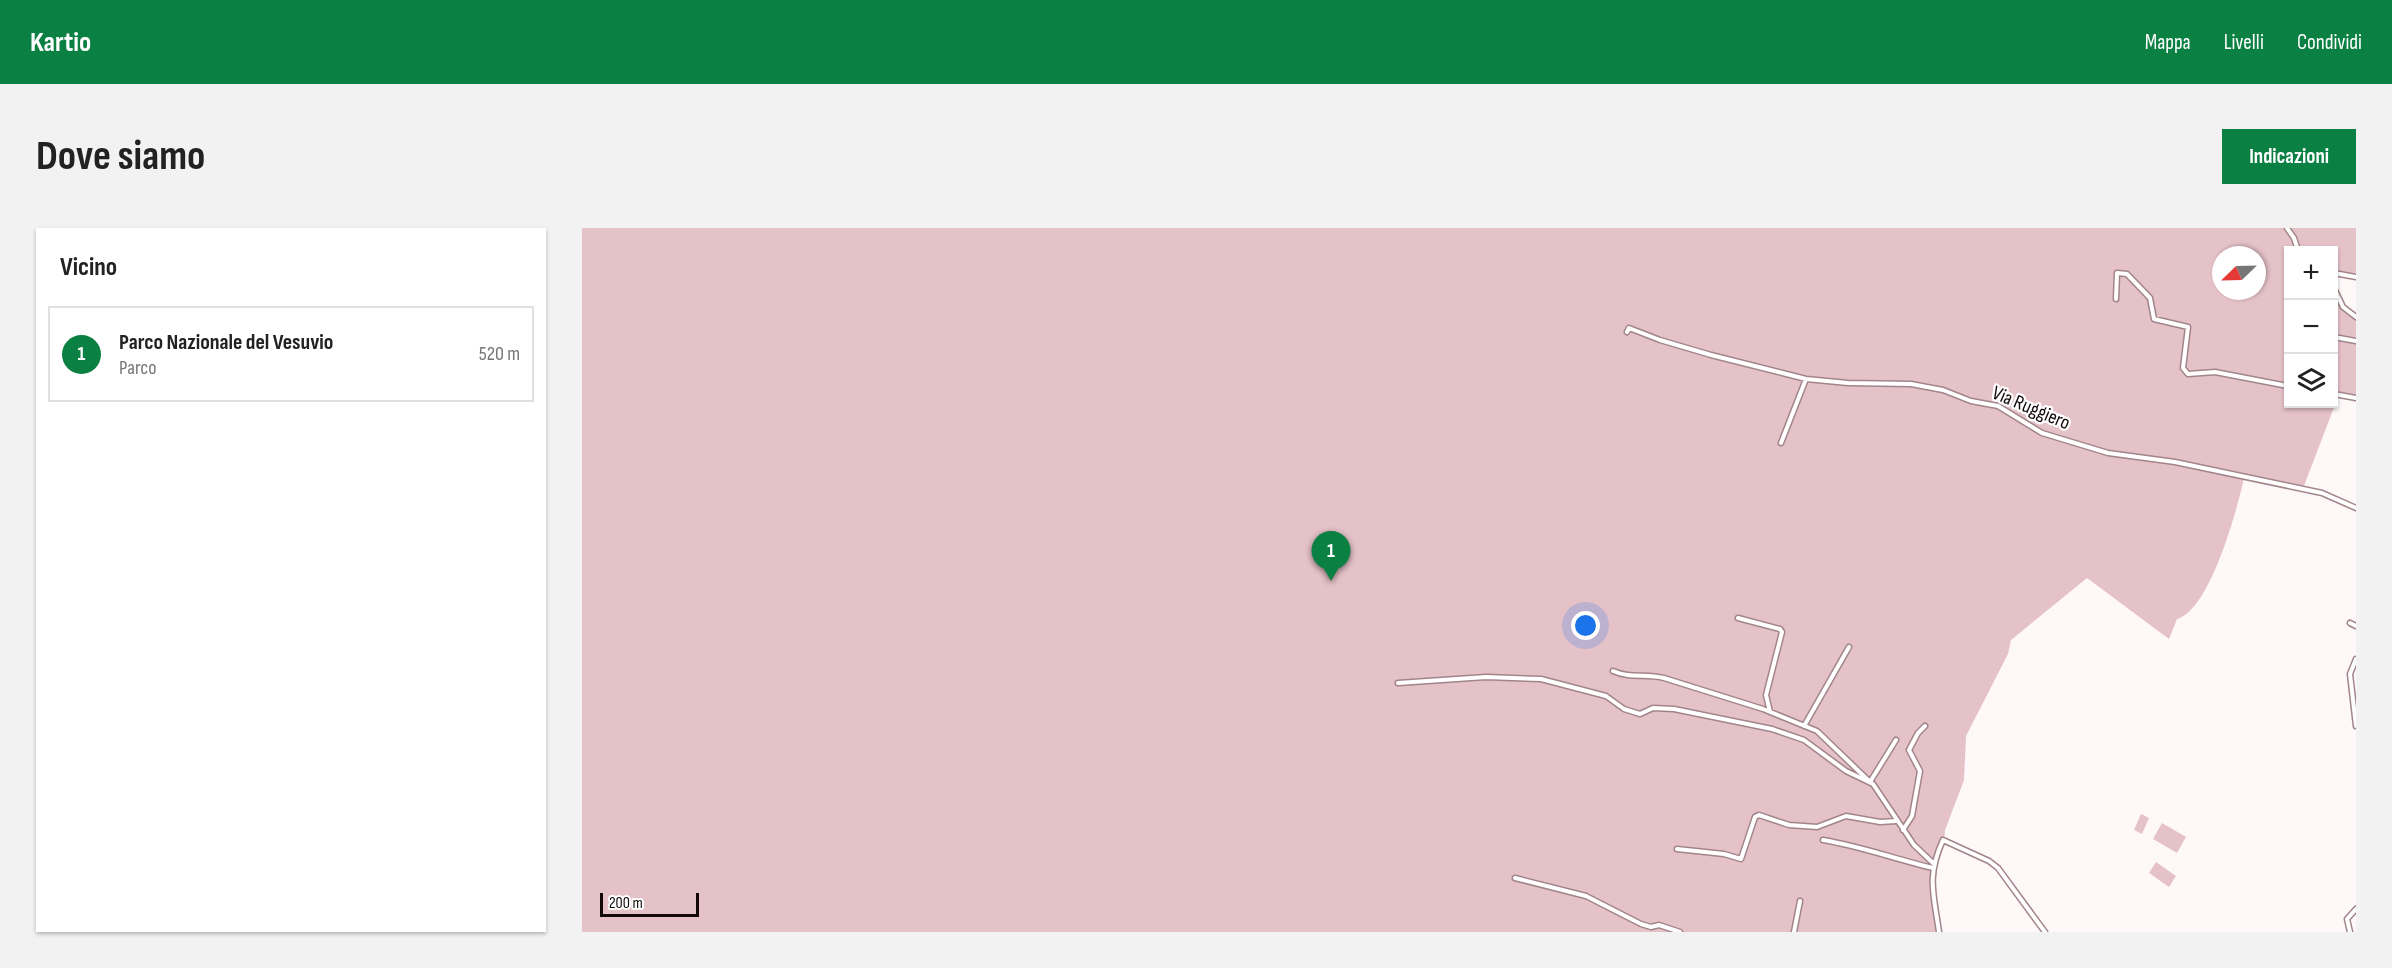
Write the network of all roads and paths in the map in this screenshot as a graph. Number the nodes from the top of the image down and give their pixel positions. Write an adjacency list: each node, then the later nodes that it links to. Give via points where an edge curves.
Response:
1 (2287, 228): 2 (street)
2 (2297, 246)
3 (2338, 274): 4 (street)
4 (2356, 277)
5 (2338, 296): 7 (street)
6 (2116, 299): 12 (street, via 2117,273 2127,274 2150,298 2154,319 2188,327 2183,368 2188,374 2215,372)
7 (2356, 318)
8 (1627, 332): 11 (street, Via Ruggiero, via 1629,328)
9 (2338, 338): 10 (street)
10 (2356, 341)
11 (1806, 379): 15 (street); 16 (street, Via Ruggiero, via 1911,384 1943,390 1998,406 2042,433 2108,453 2175,462 2322,493)
12 (2284, 385)
13 (2338, 395): 14 (street)
14 (2356, 398)
15 (1781, 443)
16 (2356, 508)
17 (1737, 618): 24 (street, via 1782,632 1766,695)
18 (2350, 623): 19 (street)
19 (2356, 626)
20 (1849, 646): 25 (street)
21 (2356, 659): 27 (street, via 2350,674)
22 (1613, 671): 24 (street, via 1631,677 1647,674 1664,678)
23 (1398, 683): 29 (street, via 1486,677 1567,684 1606,696 1624,709 1640,714 1653,708 1674,709 1784,733 1804,740 1846,771)
24 (1770, 712): 25 (street)
25 (1804, 726): 29 (street, via 1827,739)
26 (1925, 726): 31 (street, via 1910,748 1920,771 1912,816)
27 (2356, 726)
28 (1896, 740): 29 (street)
29 (1870, 782): 30 (street)
30 (1897, 821): 31 (street); 33 (street, via 1846,816 1817,827 1789,825 1759,815 1755,817 1743,859)
31 (1903, 830): 34 (street)
32 (1823, 840): 34 (street)
33 (1677, 849)
34 (1933, 866): 41 (street, via 1933,906); 42 (street, via 1943,840 1989,861 2004,875)
35 (1515, 878): 39 (street, via 1586,896 1641,924)
36 (1800, 901): 40 (street)
37 (2356, 909): 38 (street, via 2349,915)
38 (2348, 930)
39 (1680, 932)
40 (1794, 932)
41 (1939, 932)
42 (2045, 932)

